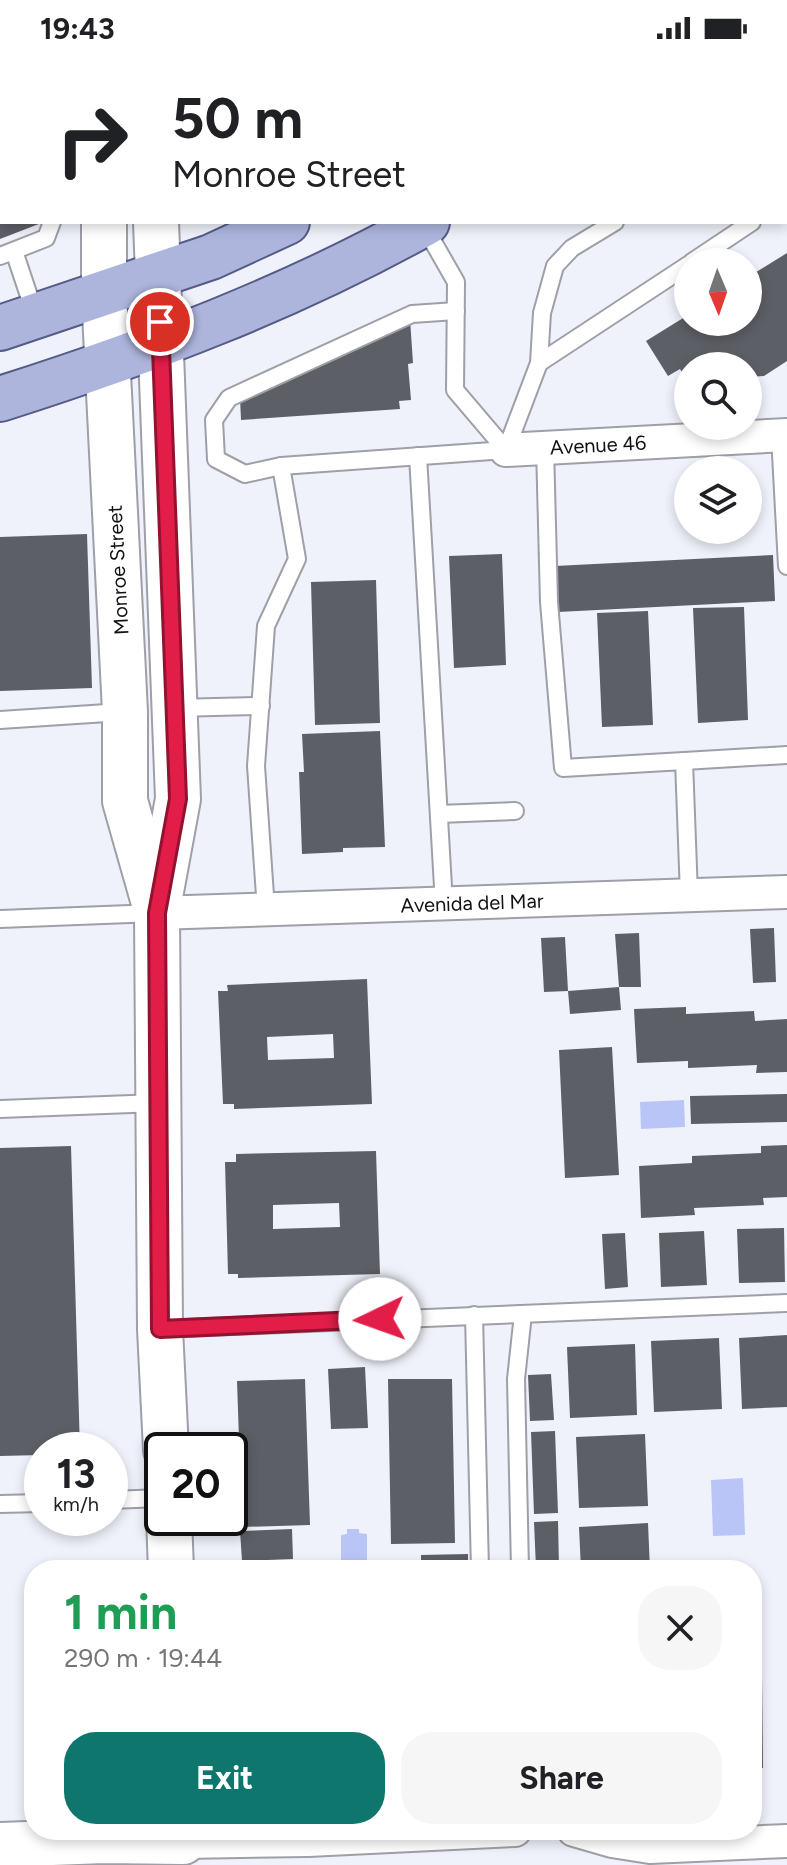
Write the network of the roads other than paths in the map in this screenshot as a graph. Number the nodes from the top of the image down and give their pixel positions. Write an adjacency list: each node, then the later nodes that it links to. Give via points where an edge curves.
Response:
1 (104, 224): 13 (main road, Monroe Street)
2 (156, 224): 12 (main road, Monroe Street)
3 (283, 224): 12 (main road)
4 (423, 224): 16 (main road, via 312,283)
5 (426, 224): 14 (lane, via 456,282)
6 (612, 224): 17 (lane, via 572,248 555,266 542,313)
7 (749, 224): 9 (lane)
8 (46, 228): 10 (lane)
9 (713, 248)
10 (7, 254): 15 (lane)
11 (674, 274): 17 (lane)
12 (158, 275): 13 (main road); 16 (main road, Monroe Street)
13 (104, 293): 15 (main road); 18 (main road, Monroe Street)
14 (456, 311): 22 (lane, via 455,390); 24 (lane, via 412,314 229,398 214,420 216,459 245,474)
15 (18, 322)
16 (161, 345): 18 (main road); 27 (main road, Monroe Street)
17 (539, 363): 22 (lane)
18 (108, 364): 19 (main road); 28 (main road, Monroe Street)
19 (0, 399)
20 (783, 435): 21 (street, Avenue 46); 25 (lane)
21 (545, 447): 22 (street, Avenue 46); 31 (lane, via 549,602 563,768)
22 (506, 450): 23 (lane)
23 (418, 456): 24 (lane); 33 (lane)
24 (281, 466): 26 (lane, via 297,559 266,626)
25 (787, 566)
26 (261, 706): 27 (lane); 37 (lane, via 256,766)
27 (174, 708): 38 (main road, Monroe Street, via 178,799)
28 (125, 712): 29 (lane); 38 (main road, Monroe Street, via 125,801)
29 (0, 720)
30 (787, 755): 31 (lane)
31 (684, 761): 35 (lane)
32 (515, 811): 33 (lane)
33 (439, 814): 36 (lane)
34 (787, 892): 35 (street, Avenida del Mar)
35 (689, 895): 36 (street, Avenida del Mar)
36 (444, 904): 37 (street, Avenida del Mar)
37 (266, 910): 38 (street, Avenida del Mar)
38 (157, 913): 39 (lane); 40 (main road, Monroe Street)
39 (0, 919)
40 (159, 1103): 41 (lane); 45 (main road, Monroe Street)
41 (0, 1109)
42 (787, 1303): 43 (lane)
43 (523, 1314): 44 (lane); 52 (lane, via 516,1379)
44 (474, 1315): 45 (lane); 51 (lane)
45 (160, 1329): 46 (main road, Monroe Street)
46 (165, 1432)
47 (24, 1503): 48 (lane)
48 (0, 1504)
49 (170, 1536): 50 (main road)
50 (171, 1560)
51 (480, 1560)
52 (520, 1560)
53 (762, 1839): 57 (street)
54 (251, 1840): 59 (street)
55 (609, 1840): 60 (street)
56 (717, 1840): 60 (street)
57 (787, 1841)
58 (0, 1845): 59 (main road, via 104,1841)
59 (183, 1846)
60 (661, 1856)

